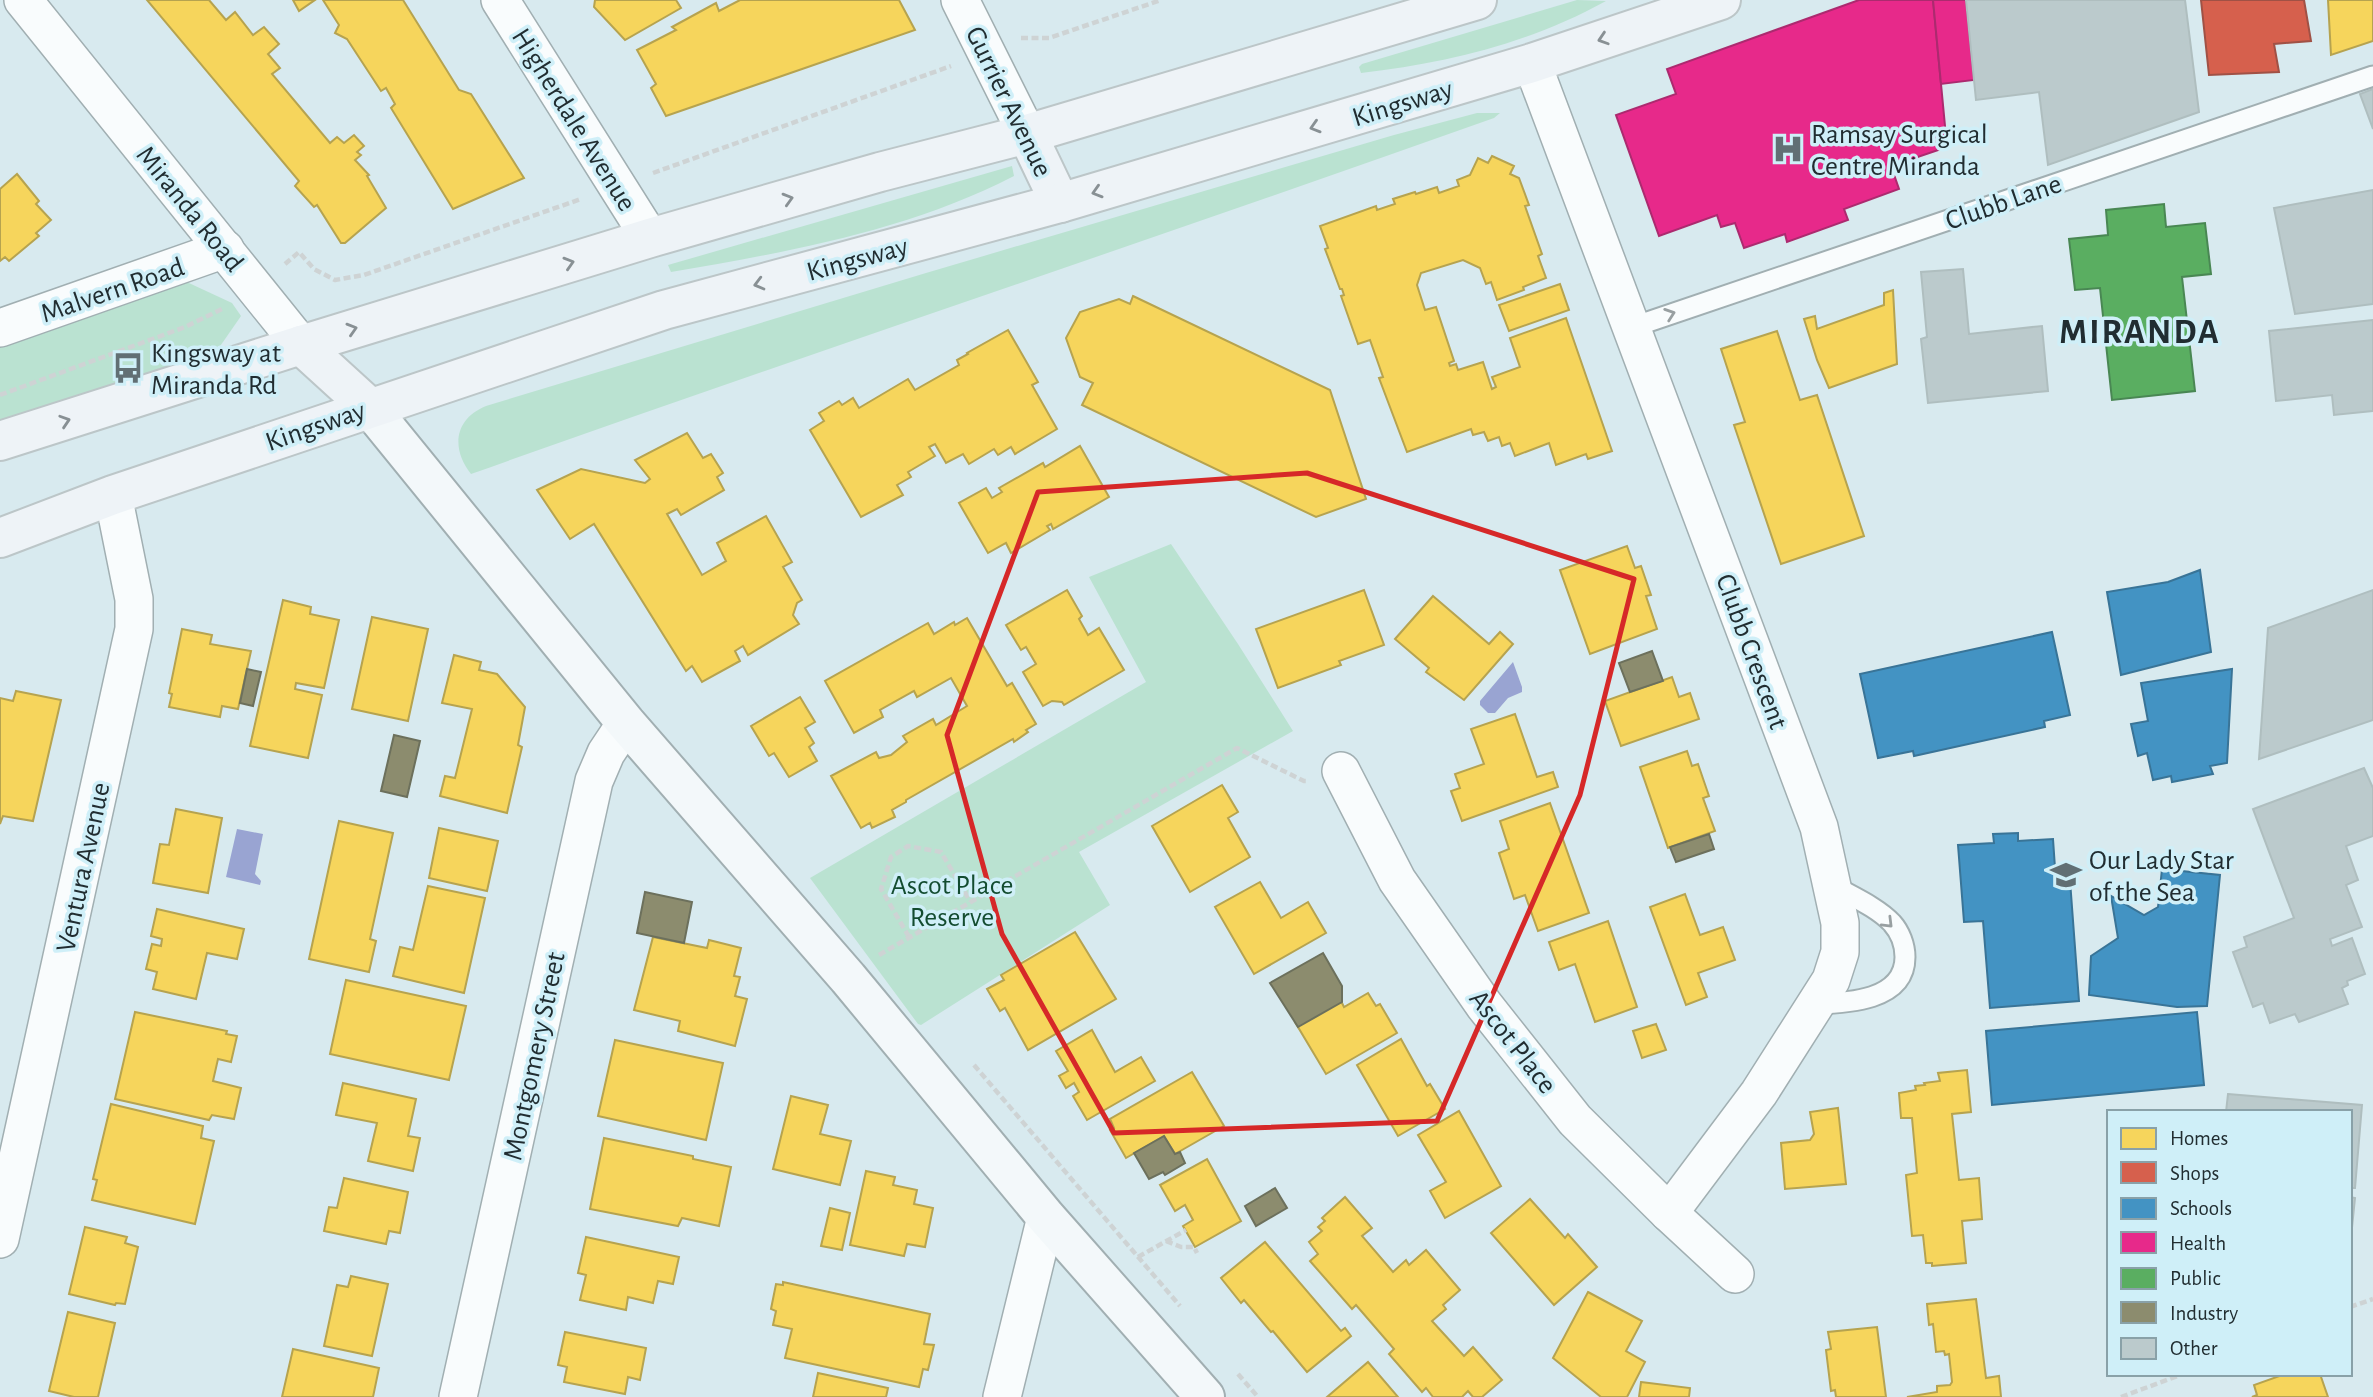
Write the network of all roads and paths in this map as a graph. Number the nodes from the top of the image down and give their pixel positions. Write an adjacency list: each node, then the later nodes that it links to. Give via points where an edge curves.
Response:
1 (23, 0): 17 (street, Miranda Road)
2 (500, 0): 16 (street, Higherdale Avenue)
3 (960, 0): 12 (street, Gurrier Avenue)
4 (1161, 0): 8 (path, via 1049,38)
5 (1477, 0): 12 (main road)
6 (1721, 0): 7 (main road, Kingsway)
7 (1665, 9): 9 (main road, Kingsway, one-way to 9)
8 (1016, 37)
9 (1532, 63): 15 (main road, Kingsway, one-way to 15); 20 (street, Clubb Crescent)
10 (952, 65): 13 (path)
11 (2373, 76): 20 (lane, Clubb Lane, one-way to 11)
12 (1027, 134): 15 (main road, Gurrier Avenue); 16 (main road, one-way to 12)
13 (645, 175)
14 (593, 195): 18 (path, via 364,275 335,280 314,269 299,252)
15 (1060, 203): 24 (main road, Kingsway, one-way to 24, via 664,310)
16 (650, 238): 22 (main road, one-way to 16)
17 (225, 249): 21 (street, Malvern Road); 22 (street, Miranda Road)
18 (285, 264)
19 (228, 306): 23 (path, via 185,327)
20 (1633, 327): 30 (street, Clubb Crescent, via 1819,827)
21 (0, 328)
22 (301, 345): 24 (main road, Miranda Road); 25 (main road, one-way to 22)
23 (0, 395)
24 (369, 407): 26 (main road, Kingsway); 28 (street)
25 (0, 441)
26 (113, 495): 27 (main road, Kingsway); 41 (street, Ventura Avenue, via 134,599 134,629)
27 (0, 538)
28 (626, 723): 35 (street); 51 (street, Montgomery Street, via 594,782)
29 (1341, 771): 31 (path, via 1304,781 1237,748); 38 (street, Ascot Place, via 1397,880 1484,1005 1575,1120)
30 (1832, 885): 36 (street, Clubb Crescent, via 1840,952); 36 (lane, one-way to 36, via 1892,923 1905,945 1905,970 1878,995 1853,1003)
31 (970, 901): 32 (path); 32 (path, via 941,852 908,846 891,857 881,889)
32 (909, 937): 33 (path)
33 (880, 954): 34 (path); 35 (path)
34 (888, 964)
35 (848, 978): 39 (street)
36 (1815, 1004): 38 (street, Clubb Crescent, via 1759,1093)
37 (967, 1056): 44 (path)
38 (1669, 1213): 45 (street, Ascot Place)
39 (1046, 1217): 52 (street); 53 (street)
40 (1186, 1230): 42 (path)
41 (0, 1239)
42 (1166, 1241): 43 (path, via 1194,1247); 44 (path)
43 (1197, 1253)
44 (1138, 1257): 47 (path)
45 (1735, 1274)
46 (2373, 1299): 48 (path)
47 (1180, 1306)
48 (2352, 1306)
49 (1232, 1367): 54 (path)
50 (2178, 1376): 55 (path)
51 (458, 1397)
52 (1002, 1397)
53 (1205, 1397)
54 (1258, 1397)
55 (2121, 1397)

